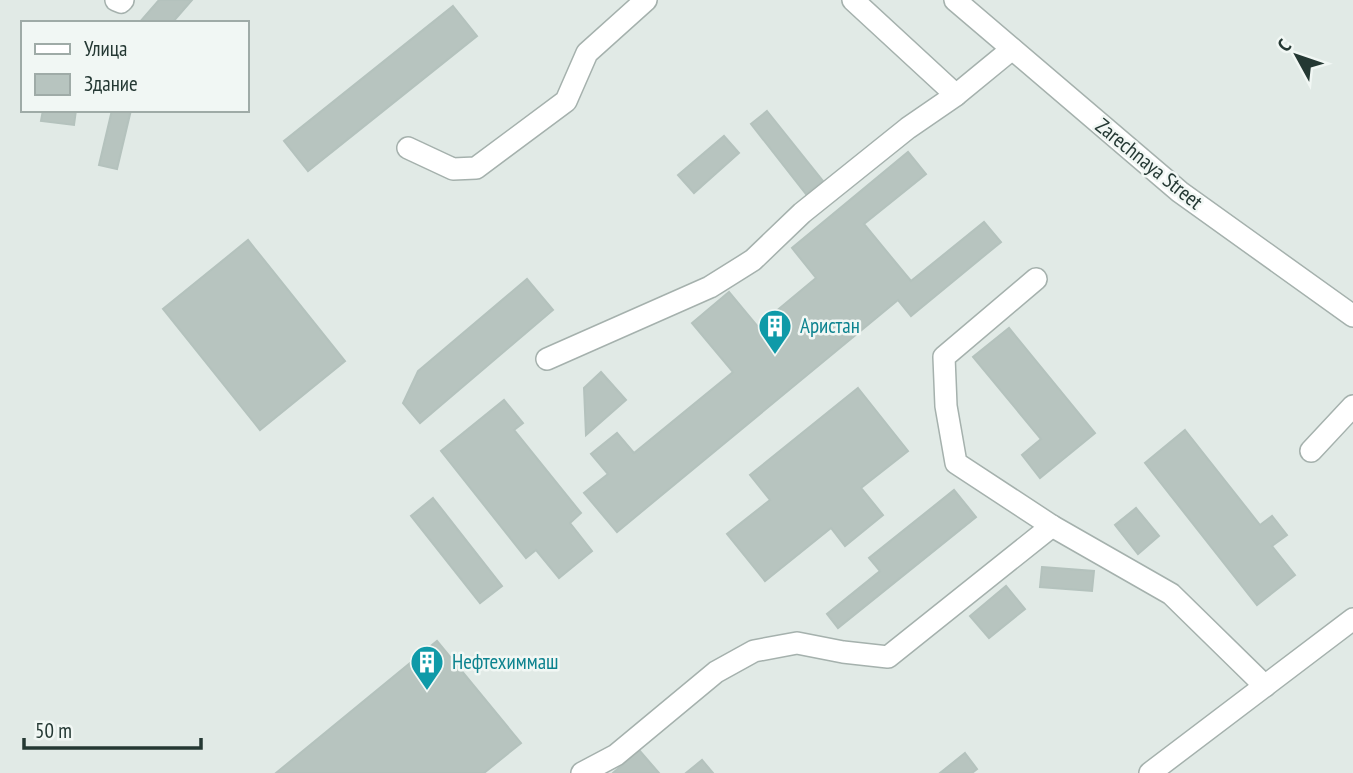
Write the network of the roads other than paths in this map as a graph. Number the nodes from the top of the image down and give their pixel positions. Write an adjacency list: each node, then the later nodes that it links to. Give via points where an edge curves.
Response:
1 (116, 0): 2 (street)
2 (123, 0)
3 (646, 0): 8 (street, via 587,53 566,101 476,168 453,169)
4 (853, 0): 7 (street)
5 (955, 0): 6 (street, Zarechnaya Street)
6 (1012, 49): 7 (street); 10 (street, Zarechnaya Street, via 1180,192)
7 (956, 96): 11 (street, via 908,128 802,213 754,260 710,286)
8 (408, 148)
9 (1036, 279): 14 (street, via 944,357 946,406 956,463)
10 (1353, 316)
11 (547, 359)
12 (1353, 406): 13 (street)
13 (1311, 452)
14 (1052, 526): 16 (street, via 1171,594); 17 (street, via 888,657 797,643 754,651 716,671 616,755)
15 (1353, 619): 16 (street)
16 (1265, 686): 18 (street)
17 (582, 773)
18 (1150, 773)

